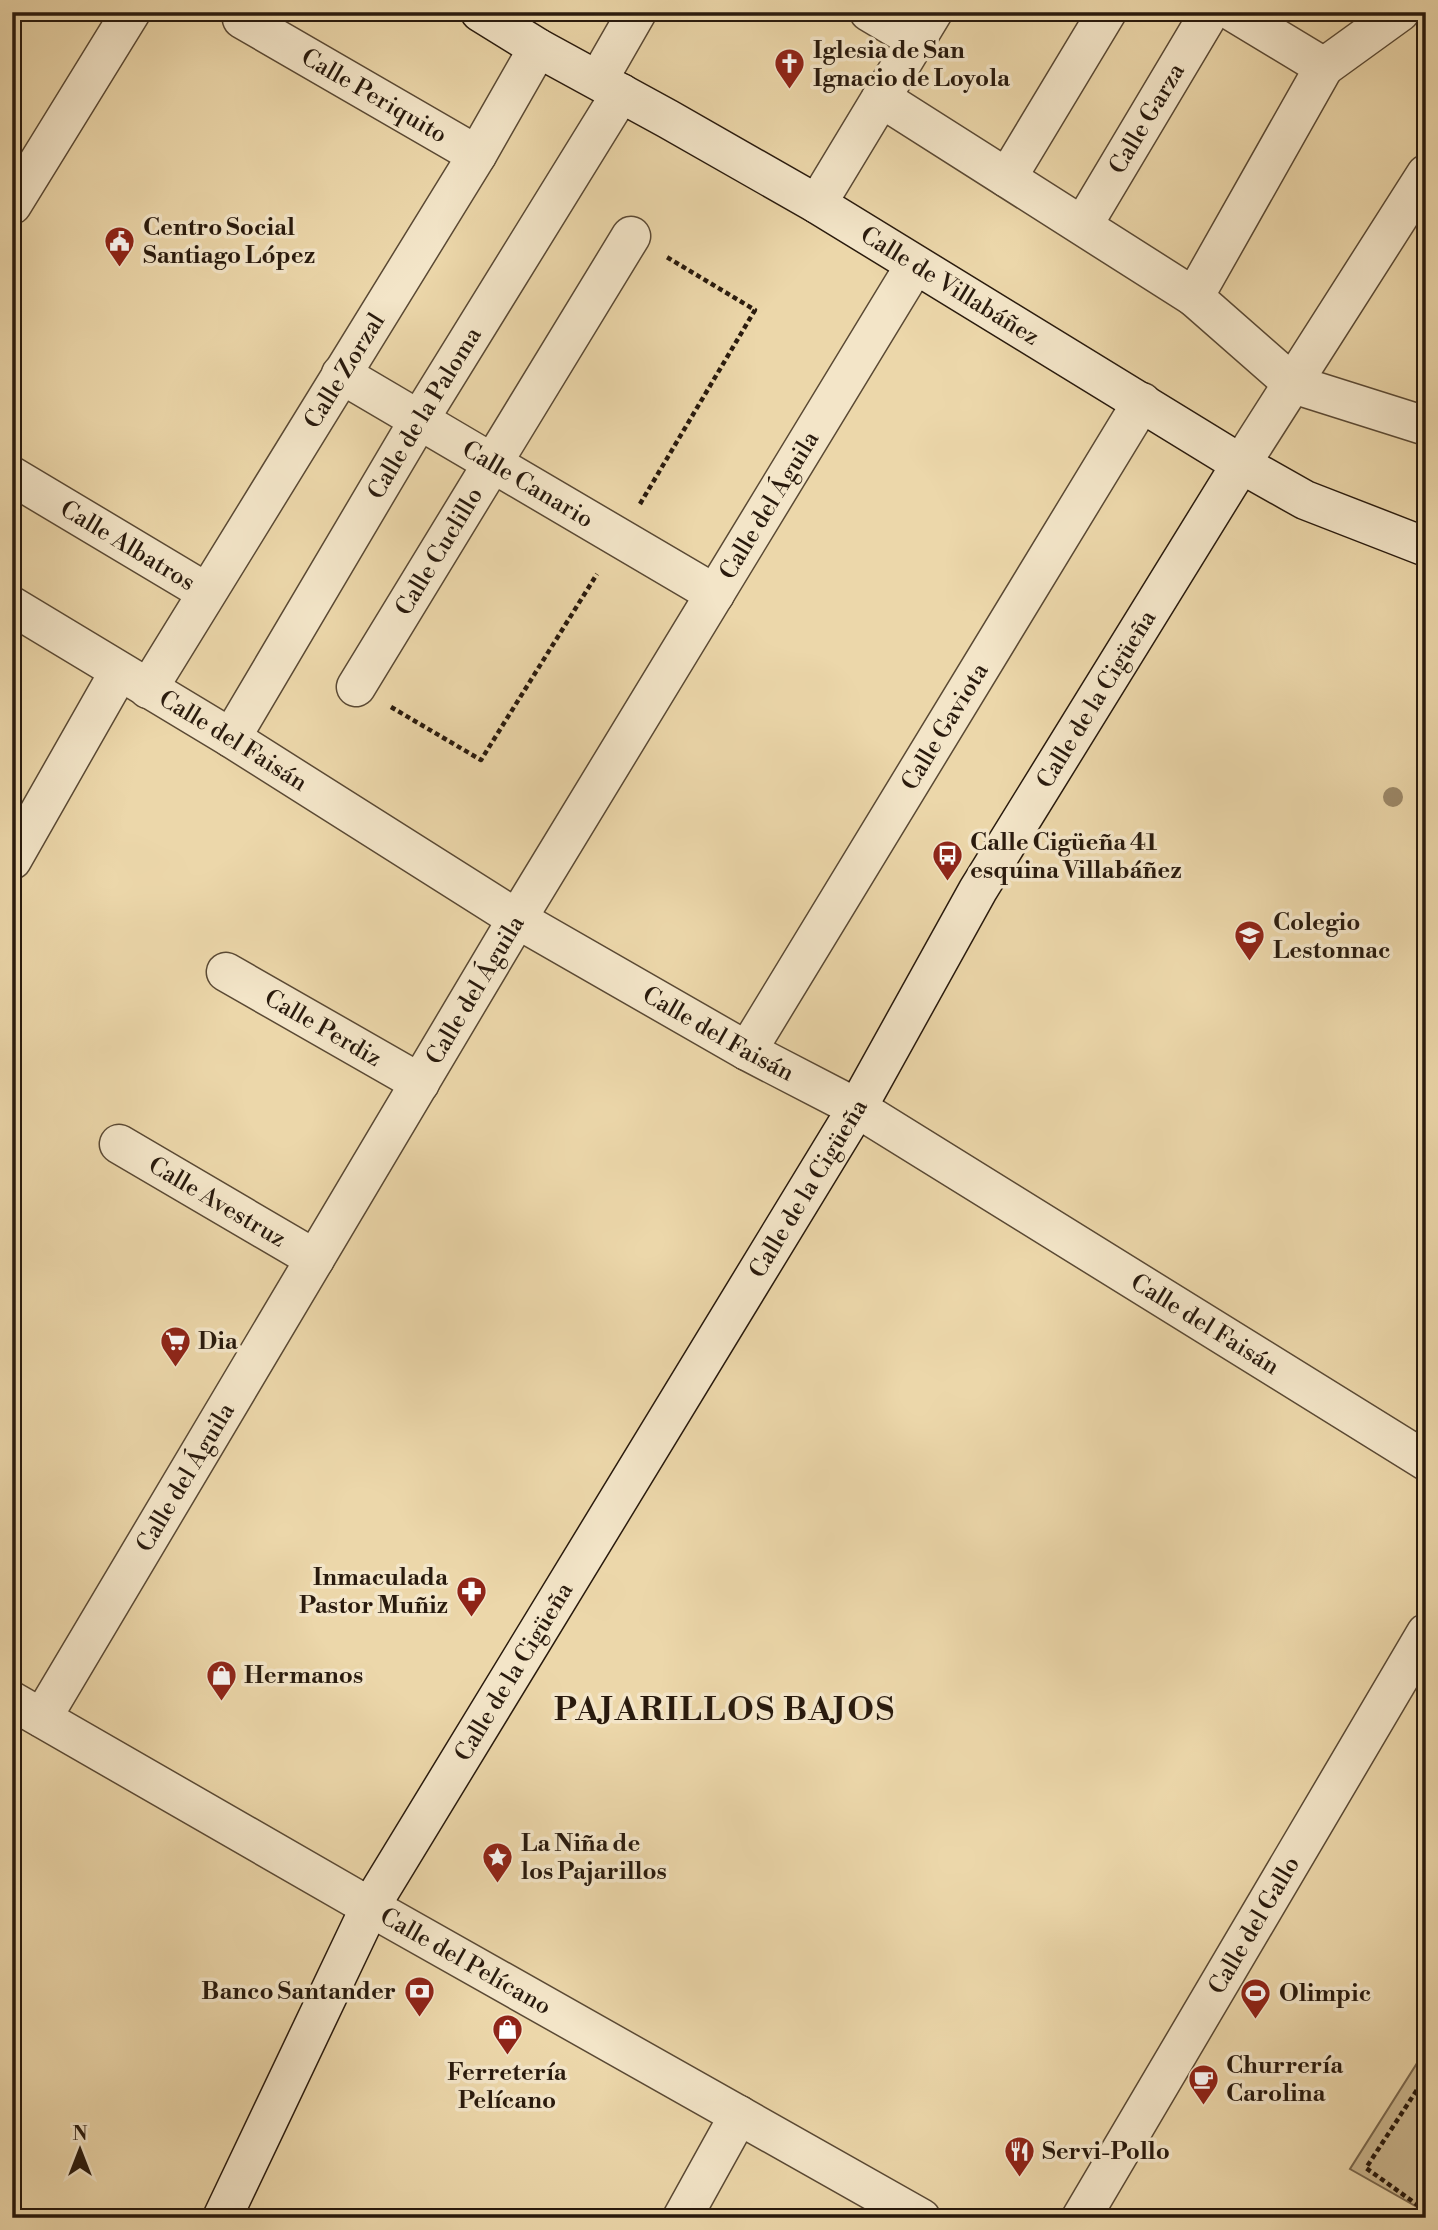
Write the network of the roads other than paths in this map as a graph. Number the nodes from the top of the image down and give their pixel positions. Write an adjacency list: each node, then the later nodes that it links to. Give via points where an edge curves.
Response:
1 (131, 12): 20 (street)
2 (246, 12): 17 (street, Calle Periquito, via 242,19)
3 (480, 12): 13 (street, Calle de Villabáñez)
4 (637, 12): 15 (street, Calle de la Paloma)
5 (869, 12): 12 (street)
6 (1107, 12): 18 (street)
7 (1210, 12): 22 (street, Calle Garza)
8 (1233, 12): 14 (street)
9 (1400, 12): 14 (street)
10 (1410, 12): 11 (street)
11 (1426, 21)
12 (925, 26): 16 (street)
13 (538, 48): 15 (street, Calle de Villabáñez); 17 (street, Calle Zorzal)
14 (1324, 67): 25 (street)
15 (610, 86): 21 (street, Calle de Villabáñez); 29 (street, Calle de la Paloma)
16 (881, 98): 18 (street); 21 (street)
17 (477, 155): 26 (street, Calle Zorzal)
18 (1007, 178): 22 (street)
19 (1422, 188): 27 (street, Calle de la Cigüeña)
20 (12, 205)
21 (817, 205): 24 (street, Calle de Villabáñez)
22 (1083, 225): 25 (street)
23 (631, 236): 31 (street, Calle Cuclillo)
24 (915, 265): 28 (street, Calle de Villabáñez); 36 (street, Calle del Águila)
25 (1194, 297): 27 (street)
26 (341, 374): 29 (street, Calle Canario); 35 (street, Calle Zorzal)
27 (1293, 384): 30 (street); 32 (street, Calle de la Cigüeña)
28 (1142, 402): 32 (street, Calle de Villabáñez); 44 (street, Calle Gaviota)
29 (419, 420): 31 (street, Calle Canario); 40 (street, Calle de la Paloma)
30 (1426, 426)
31 (492, 464): 36 (street, Calle Canario); 39 (street, Calle Cuclillo)
32 (1241, 464): 34 (street, Calle de Villabáñez, via 1305,500); 46 (street, Calle de la Cigüeña, via 978,890)
33 (12, 476): 35 (street, Calle Albatros)
34 (1426, 547)
35 (206, 592): 38 (street, Calle Zorzal)
36 (715, 594): 42 (street, Calle del Águila)
37 (12, 606): 38 (street, Calle del Faisán)
38 (134, 680): 40 (street, Calle del Faisán); 41 (street, Calle Zorzal)
39 (356, 687)
40 (231, 738): 42 (street, Calle del Faisán)
41 (12, 860)
42 (517, 919): 44 (street, Calle del Faisán); 45 (street, Calle del Águila)
43 (226, 972): 45 (street, Calle Perdiz)
44 (747, 1051): 46 (street, Calle del Faisán)
45 (420, 1083): 48 (street, Calle del Águila)
46 (857, 1108): 49 (street, Calle del Faisán); 52 (street, Calle de la Cigüeña)
47 (119, 1144): 48 (street, Calle Avestruz)
48 (315, 1259): 51 (street, Calle del Águila)
49 (1426, 1461)
50 (1426, 1633): 57 (street, Calle del Gallo)
51 (27, 1710): 52 (street, Calle del Pelícano)
52 (370, 1907): 53 (street, Calle del Pelícano); 54 (street, Calle de la Cigüeña)
53 (739, 2115): 55 (street); 56 (street, Calle del Pelícano)
54 (222, 2218)
55 (682, 2218)
56 (921, 2218)
57 (1081, 2218)

